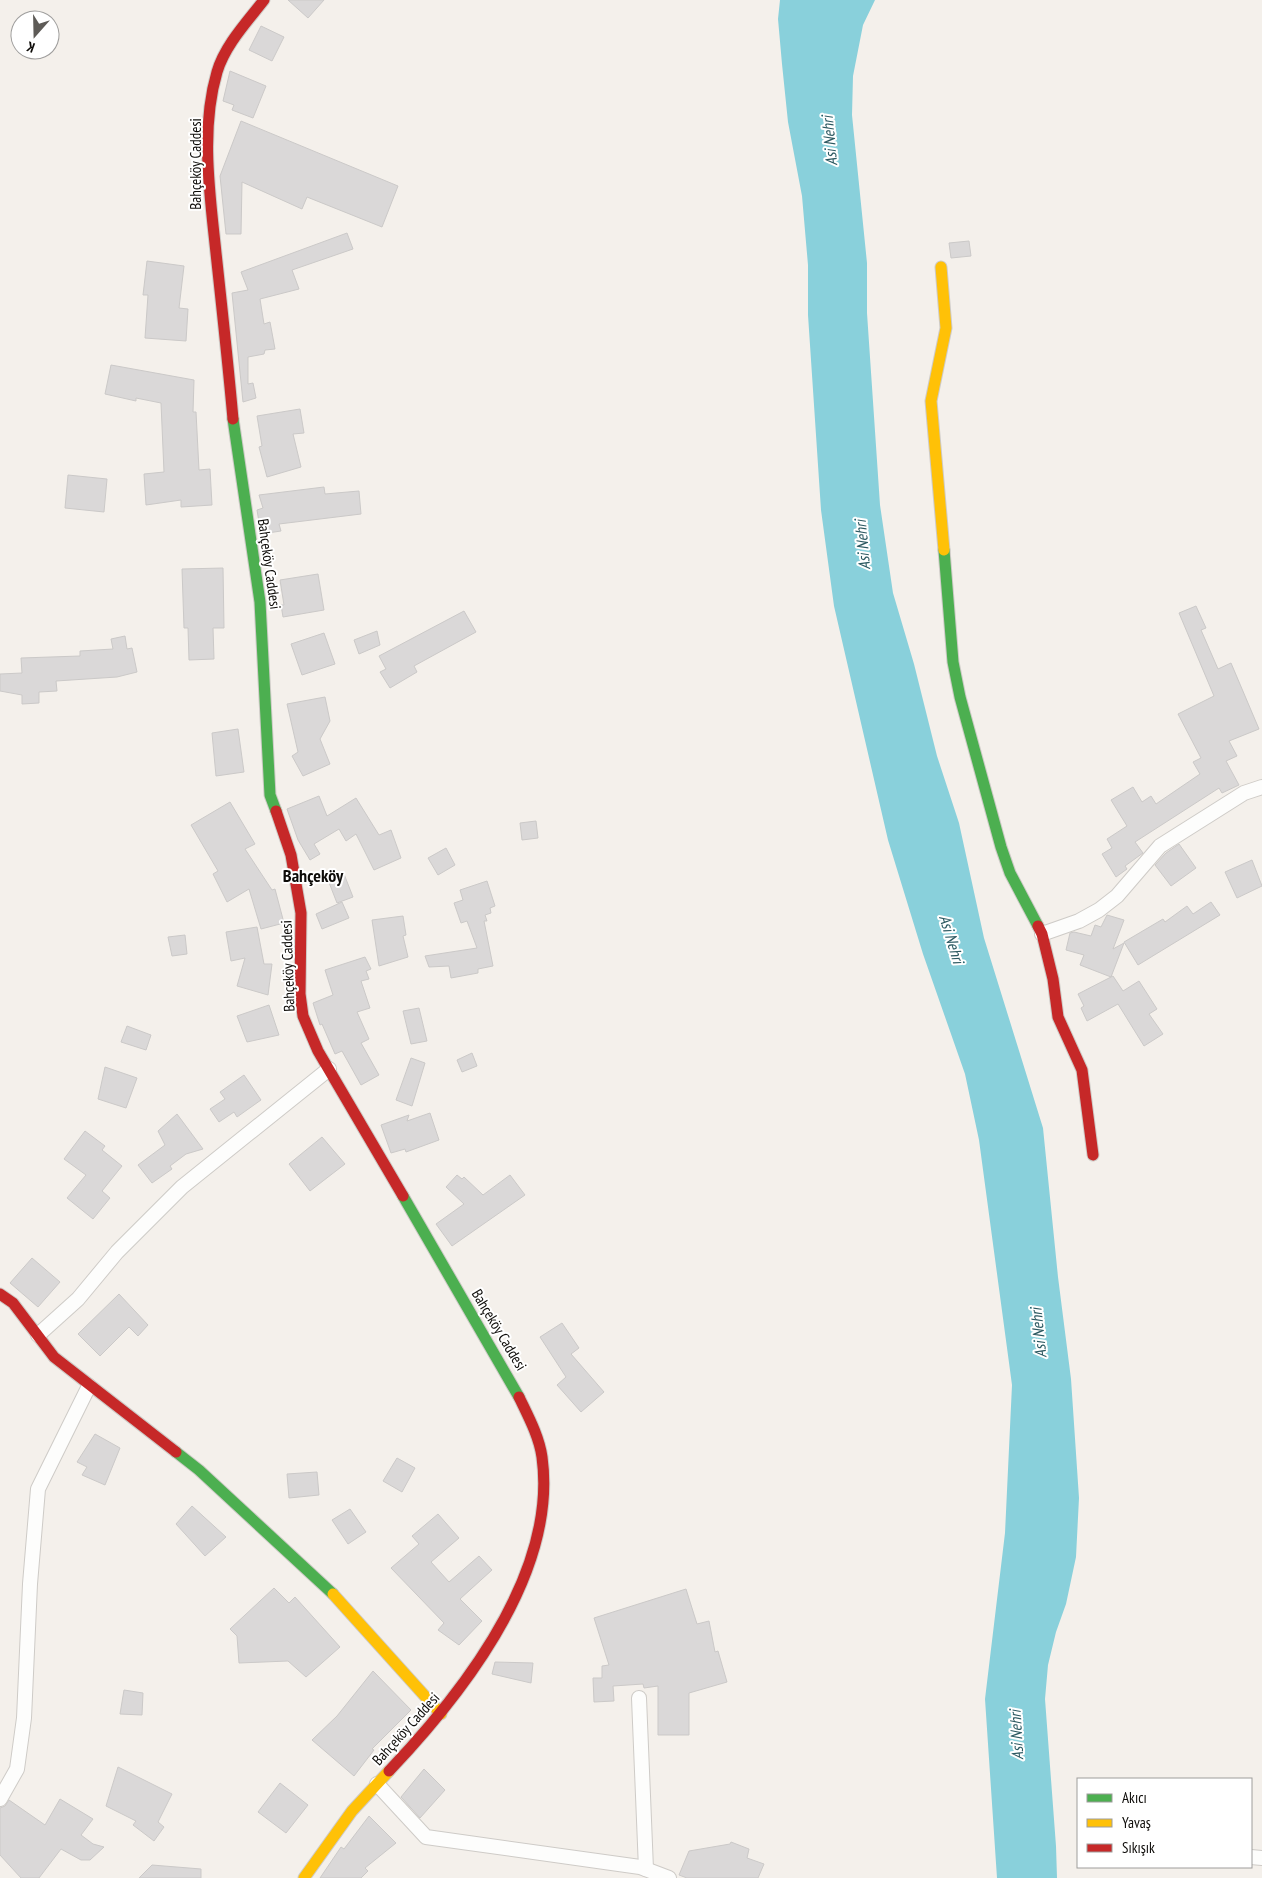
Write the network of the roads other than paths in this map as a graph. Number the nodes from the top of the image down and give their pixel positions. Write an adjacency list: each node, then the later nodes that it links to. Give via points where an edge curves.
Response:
1 (264, 0): 5 (main road, Bahçeköy Caddesi, via 225,52 217,72 209,133 209,183 234,435 260,602 270,795 291,855 301,913 300,994 304,1016)
2 (941, 267): 4 (main road, via 946,328 933,378 931,401 953,662 1001,848 1010,873)
3 (1262, 786): 4 (street, via 1244,793 1160,846 1117,896 1099,910)
4 (1042, 934): 6 (main road, via 1058,1017 1086,1086)
5 (329, 1069): 8 (street, via 182,1187 117,1252 78,1299); 11 (main road, Bahçeköy Caddesi, via 513,1384 532,1423 542,1458 542,1491 528,1566 510,1608 464,1684)
6 (1093, 1155)
7 (0, 1294): 8 (main road, via 13,1303)
8 (38, 1335): 9 (main road, via 54,1357)
9 (89, 1386): 11 (main road, via 200,1470 333,1594); 13 (street, via 38,1489 24,1718 17,1769)
10 (639, 1698): 14 (street)
11 (441, 1714): 12 (main road, Bahçeköy Caddesi)
12 (376, 1784): 14 (street, via 426,1837); 15 (main road, Bahçeköy Caddesi, via 344,1821)
13 (0, 1799)
14 (646, 1869): 16 (street)
15 (304, 1878)
16 (669, 1878)

